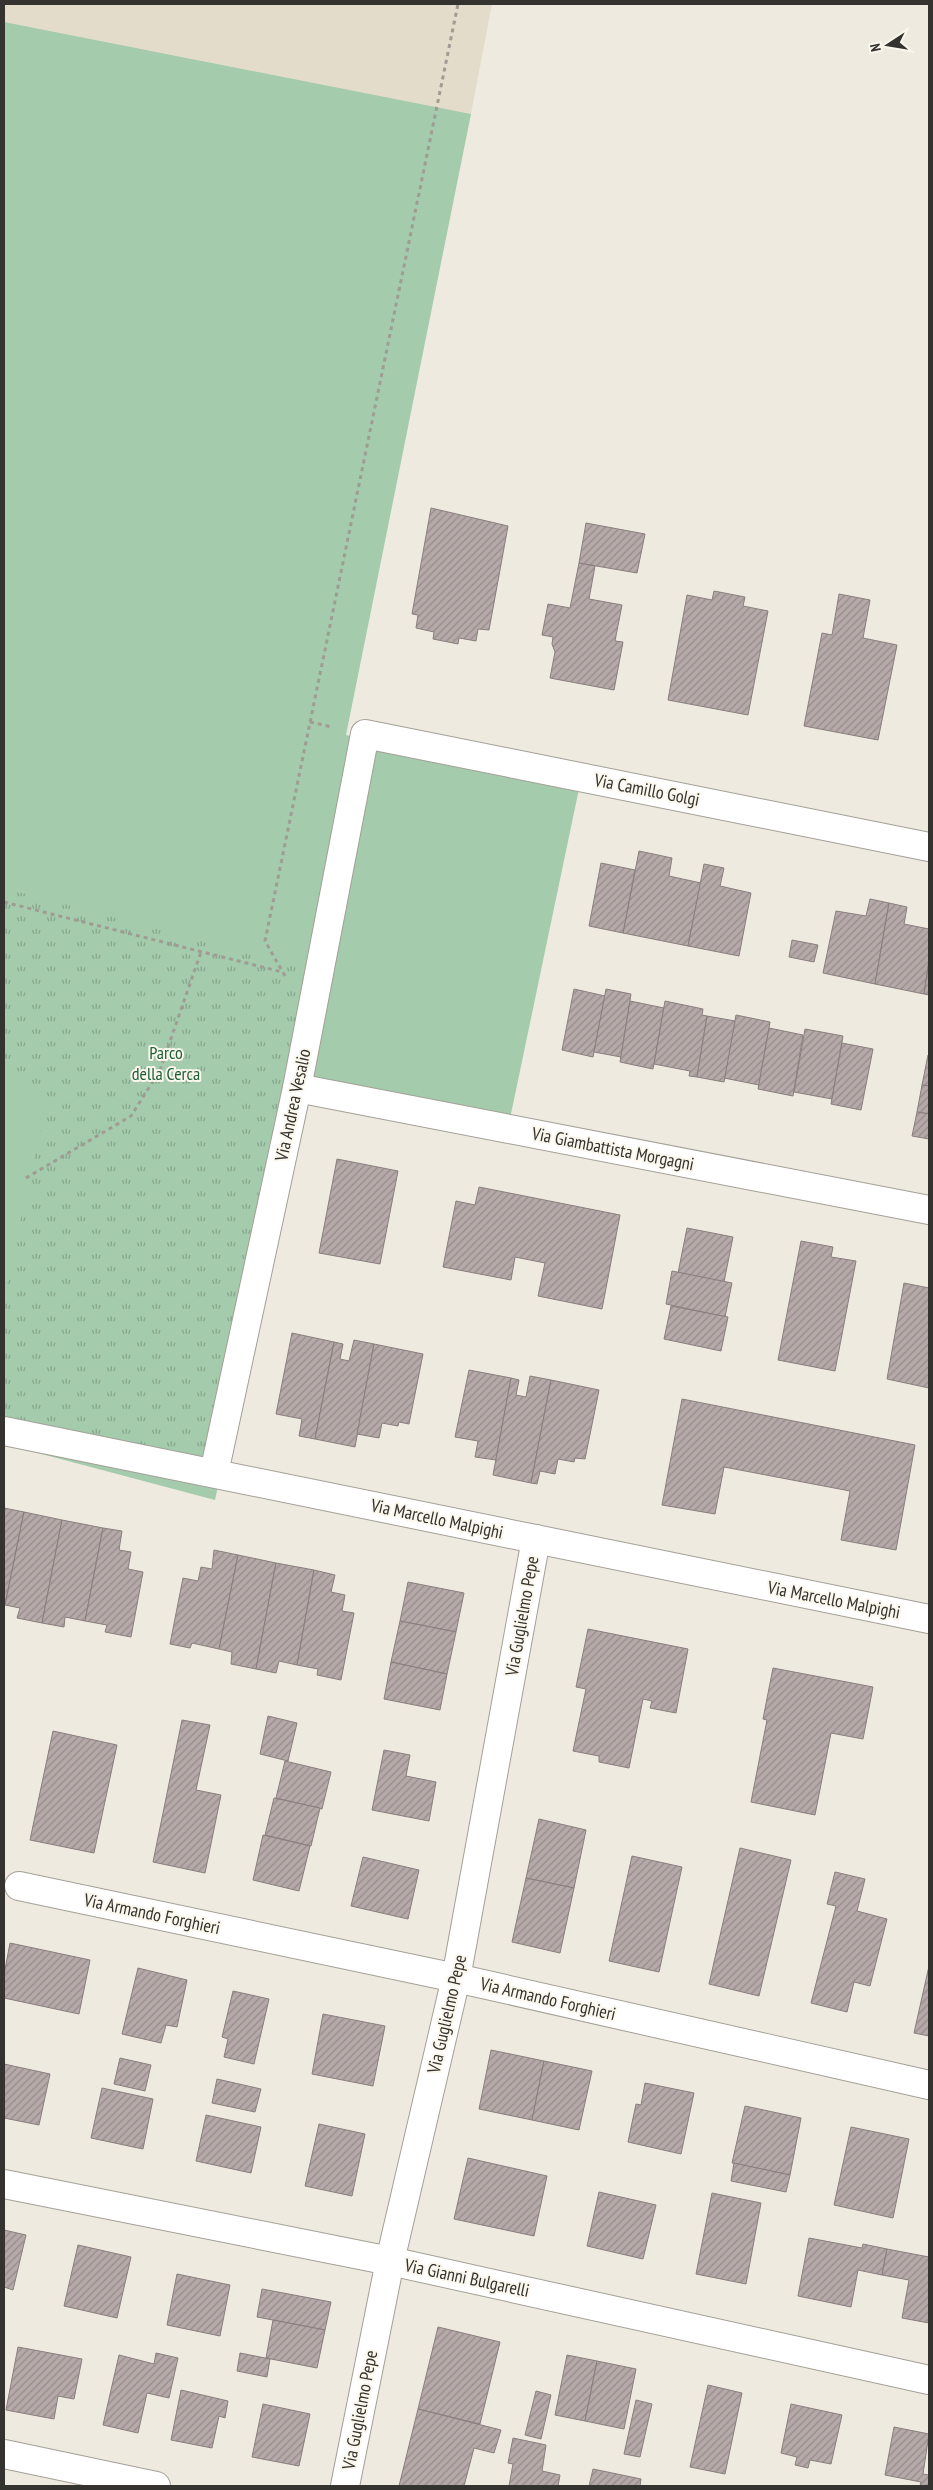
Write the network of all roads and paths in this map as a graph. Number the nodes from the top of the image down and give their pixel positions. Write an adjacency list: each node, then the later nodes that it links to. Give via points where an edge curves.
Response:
1 (458, 4): 5 (path)
2 (365, 734): 3 (street, Via Camillo Golgi); 8 (street, Via Andrea Vesalio)
3 (929, 847)
4 (4, 902): 6 (path)
5 (265, 941)
6 (201, 952): 7 (path); 9 (path, via 160,1070 131,1116)
7 (283, 973)
8 (297, 1088): 10 (street, Via Giambattista Morgagni); 12 (street, Via Andrea Vesalio)
9 (26, 1178)
10 (929, 1210)
11 (4, 1432): 12 (street, Via Marcello Malpighi)
12 (214, 1474): 13 (street, Via Marcello Malpighi)
13 (536, 1539): 14 (street, Via Marcello Malpighi); 16 (street, Via Guglielmo Pepe)
14 (929, 1619)
15 (19, 1886): 16 (street, Via Armando Forghieri)
16 (456, 1978): 17 (street, Via Armando Forghieri); 19 (street, Via Guglielmo Pepe)
17 (929, 2085)
18 (4, 2184): 19 (street, Via Gianni Bulgarelli)
19 (390, 2261): 20 (street, Via Gianni Bulgarelli); 23 (street, Via Guglielmo Pepe)
20 (929, 2380)
21 (4, 2454): 22 (street)
22 (156, 2486)
23 (345, 2486)

